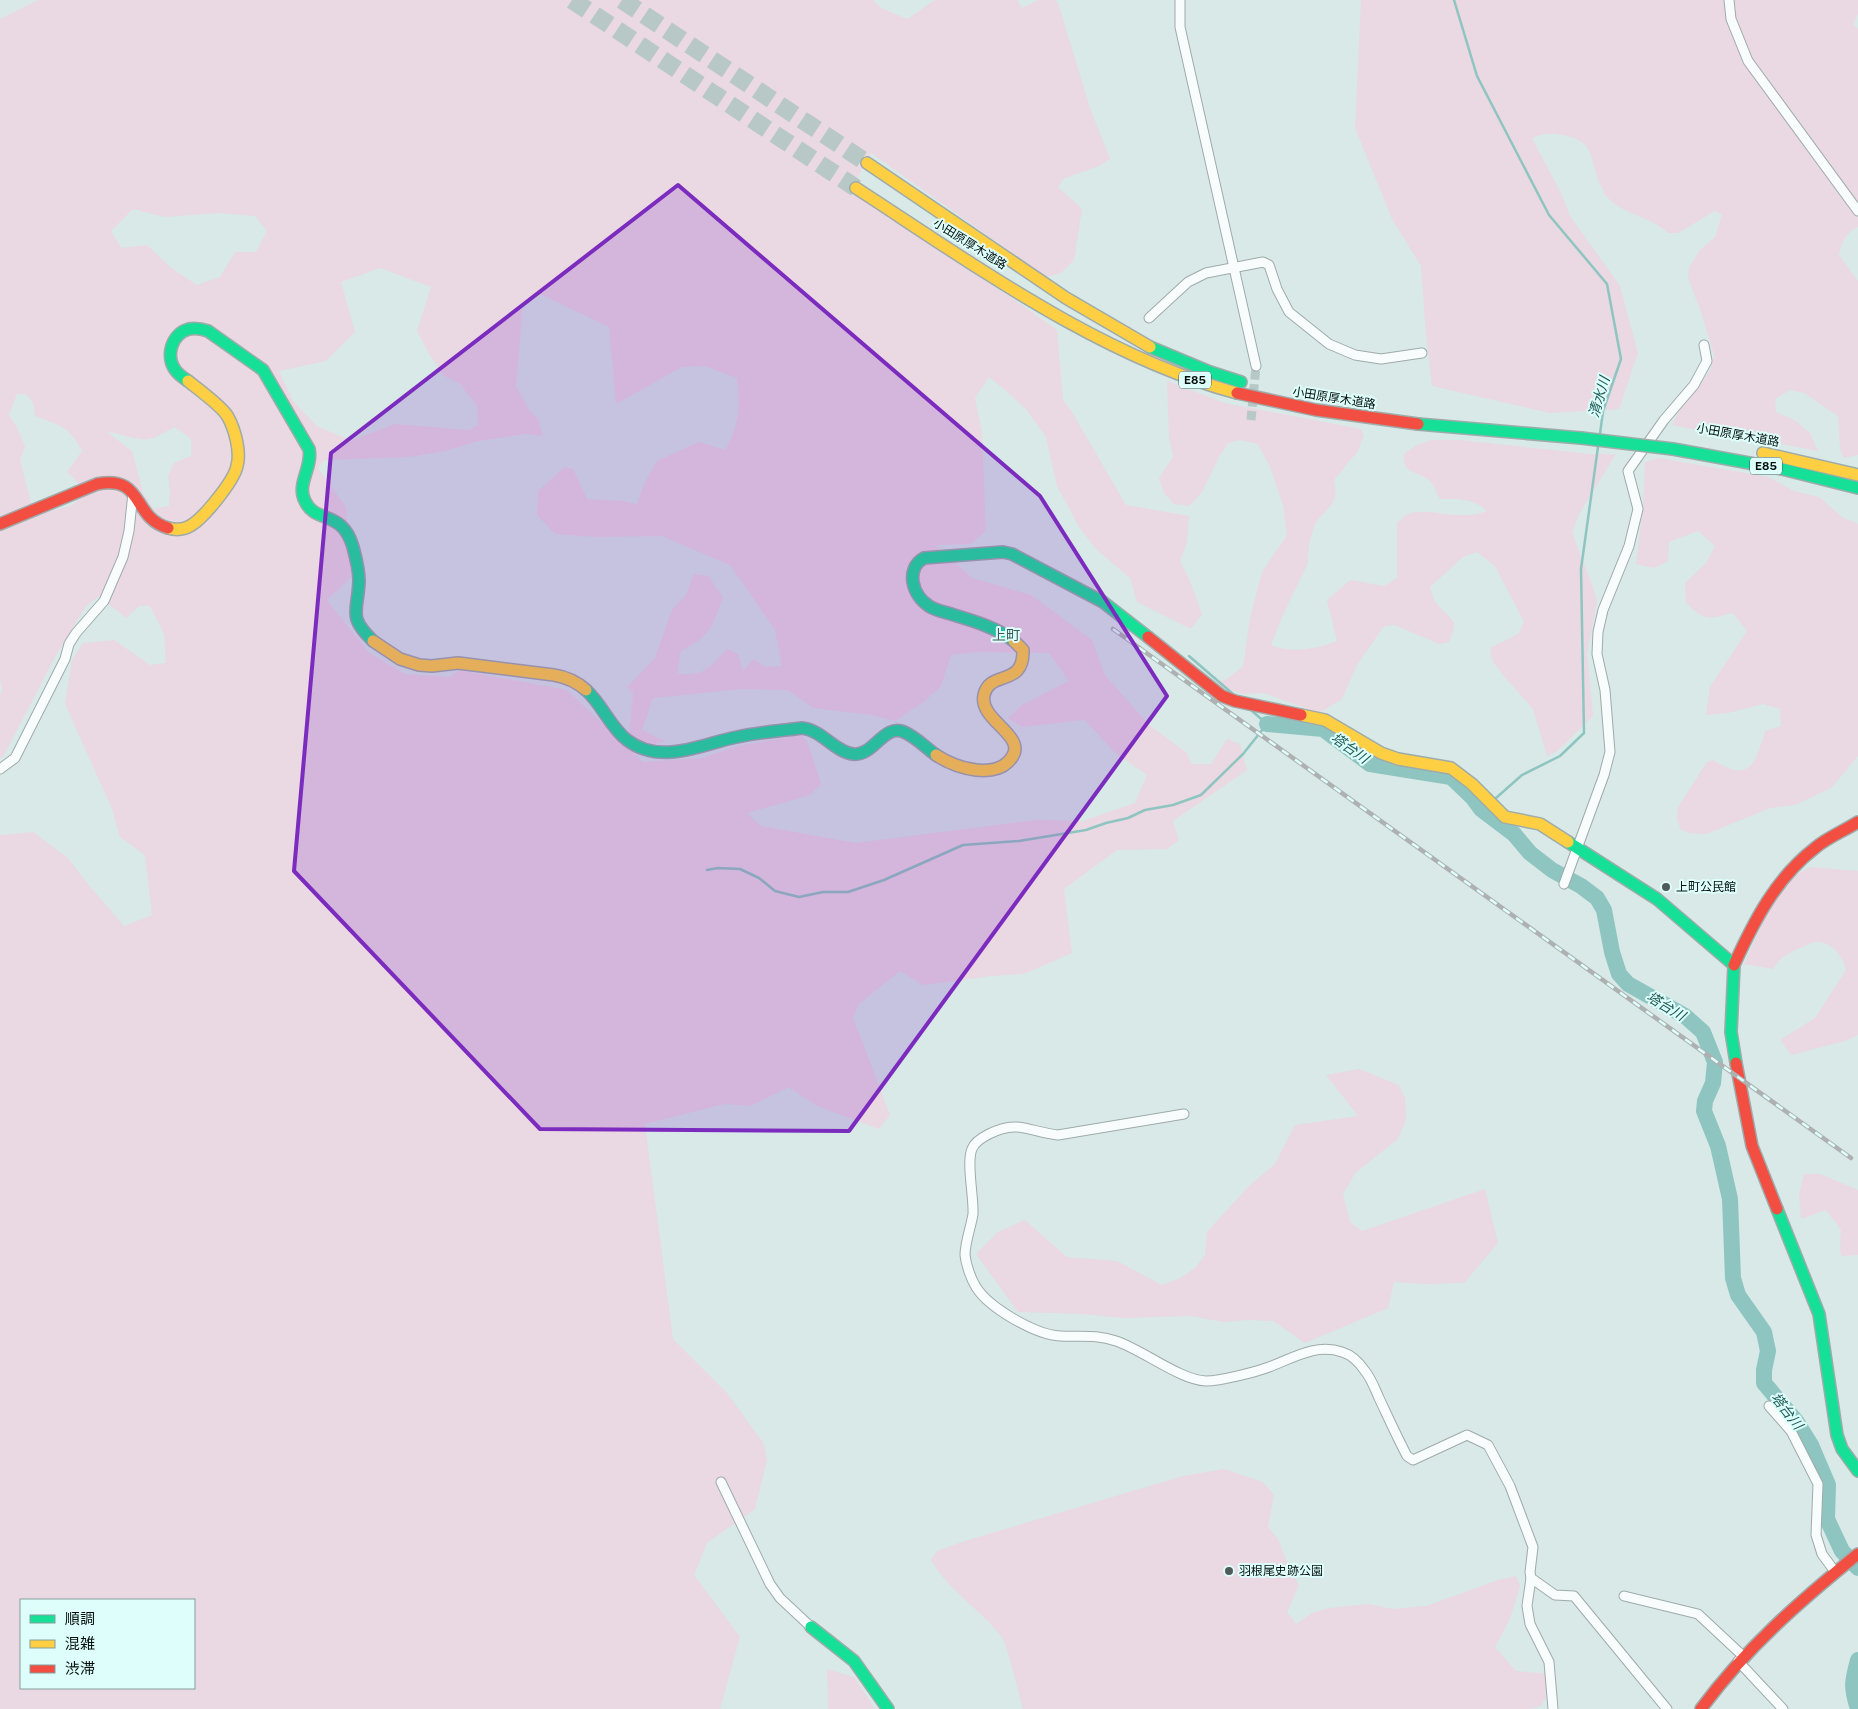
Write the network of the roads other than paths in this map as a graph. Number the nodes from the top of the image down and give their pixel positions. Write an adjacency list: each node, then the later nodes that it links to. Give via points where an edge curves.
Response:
1 (1180, 0): 6 (street, via 1180,27)
2 (1729, 0): 5 (street, via 1732,19 1748,61)
3 (867, 164): 11 (main road, 小田原厚木道路 / E85, via 1031,275 1129,336 1189,364 1235,380)
4 (856, 188): 18 (main road, 小田原厚木道路 / E85, bridge, via 1082,328 1149,362 1231,392 1336,413 1674,450 1782,469)
5 (1858, 211)
6 (1234, 267): 7 (street, via 1206,273 1188,282); 9 (street, via 1263,262 1269,265 1289,312 1329,344 1356,355 1381,359); 10 (street)
7 (1149, 318)
8 (1704, 345): 23 (street, via 1707,361 1694,385 1628,471 1638,509 1629,546 1603,610 1598,632 1597,654 1605,690 1610,752)
9 (1422, 353)
10 (1256, 366)
11 (1311, 397)
12 (1328, 400): 13 (main road, 小田原厚木道路)
13 (1356, 404)
14 (1638, 433): 15 (main road)
15 (1678, 438)
16 (1752, 451): 17 (main road, 小田原厚木道路 / E85)
17 (1858, 475)
18 (1858, 488)
19 (133, 492): 20 (main road, via 120,483 102,482); 21 (street, via 123,557 104,600 69,644 65,659 15,758); 23 (main road, via 152,521 170,530 183,530 201,518 235,473 238,454 229,416 176,371 171,362 171,347 177,337 190,329 202,328 265,373 311,454 302,484 303,499 311,510 341,524 349,536 358,574 354,608 358,624 386,650 407,662 431,666 460,663 569,678 585,689 628,741 654,752 686,751 728,739 802,728 811,729 853,755 866,751 896,731 904,732 952,764 990,771 1010,762 1015,745 1008,732 987,714 984,694 990,684 1020,670 1023,650 1013,639 927,605 915,588 912,574 915,565 924,558 1008,552 1103,602 1222,696 1325,720 1381,754 1450,768 1472,784 1504,817 1540,824)
20 (0, 524)
21 (0, 769)
22 (1858, 822): 25 (main road, via 1815,847 1777,884)
23 (1578, 849): 24 (street); 25 (main road, via 1657,898)
24 (1564, 884)
25 (1734, 965): 28 (main road, via 1731,1032 1752,1146 1819,1314 1837,1435 1842,1449)
26 (1184, 1114): 32 (street, via 1058,1135 1021,1126 1009,1127 977,1142 970,1158 974,1204 965,1253 976,1286 1022,1325 1058,1336 1090,1335 1115,1340 1140,1350 1185,1376 1200,1380 1267,1368 1311,1350 1343,1352 1366,1372 1407,1456 1412,1460 1467,1435 1488,1445 1510,1486 1533,1547)
27 (1769, 1406): 31 (street, via 1791,1431 1818,1484 1816,1535 1822,1554)
28 (1858, 1470)
29 (721, 1482): 34 (street, via 770,1584 793,1612)
30 (1858, 1554): 31 (main road)
31 (1839, 1570): 35 (main road, via 1786,1614)
32 (1531, 1578): 37 (street, via 1527,1606 1530,1624 1549,1662); 38 (street, via 1555,1595 1574,1596)
33 (1624, 1596): 35 (street, via 1698,1614)
34 (811, 1627): 36 (main road, via 854,1661)
35 (1741, 1659): 39 (main road); 40 (street)
36 (888, 1709)
37 (1553, 1709)
38 (1667, 1709)
39 (1701, 1709)
40 (1783, 1709)

